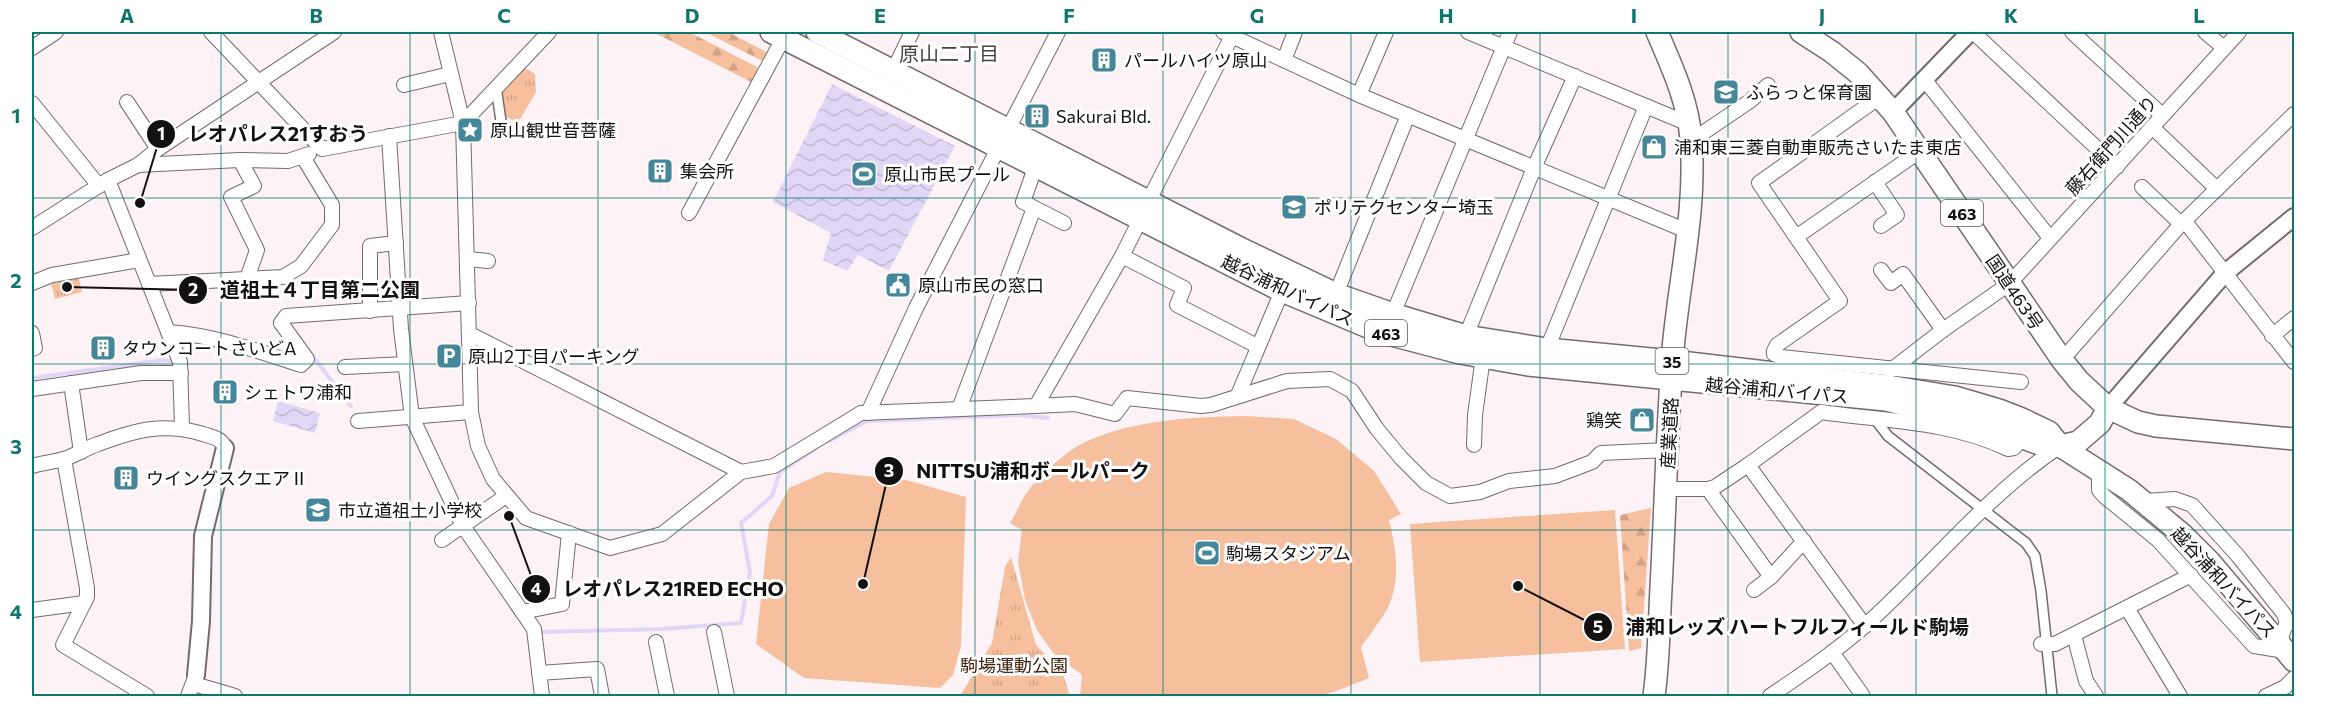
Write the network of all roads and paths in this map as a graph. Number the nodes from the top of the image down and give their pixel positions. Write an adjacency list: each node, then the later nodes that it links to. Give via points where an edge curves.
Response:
1 (56, 32): 22 (street)
2 (211, 32): 29 (street)
3 (334, 32): 29 (street)
4 (441, 32): 26 (street)
5 (549, 32): 32 (street)
6 (817, 32): 25 (main road, 越谷浦和バイパス / 463)
7 (912, 32): 25 (street)
8 (1058, 32): 46 (street)
9 (1295, 32): 24 (street)
10 (1386, 32): 33 (street)
11 (1468, 32): 21 (street)
12 (1509, 32): 21 (street)
13 (1801, 32): 36 (main road, 国道463号 / 463, via 1832,52)
14 (1972, 32): 28 (street); 55 (street)
15 (2072, 32): 40 (street)
16 (2205, 32): 23 (street)
17 (2239, 32): 23 (street, 藤右衛門川通り)
18 (781, 34): 46 (main road, 越谷浦和バイパス / 463); 64 (street)
19 (1228, 34): 24 (street); 63 (street)
20 (1654, 34): 44 (main road, 産業道路 / 35, via 1676,75)
21 (1503, 46): 27 (street); 47 (street)
22 (32, 48)
23 (2224, 48): 40 (street, 藤右衛門川通り)
24 (1284, 60): 33 (street)
25 (894, 69): 46 (main road, 越谷浦和バイパス / 463)
26 (450, 74): 30 (street); 41 (street)
27 (1575, 76): 37 (street); 56 (street)
28 (1924, 79): 36 (street); 72 (street)
29 (261, 82): 48 (street); 49 (street)
30 (404, 85)
31 (1768, 85): 44 (street, via 1750,101)
32 (496, 87): 41 (street); 43 (street)
33 (1359, 95): 39 (street)
34 (127, 102): 49 (street)
35 (32, 103): 58 (street)
36 (1887, 104): 50 (main road, 国道463号 / 463); 71 (street, via 1759,183)
37 (1646, 106): 44 (street); 61 (street)
38 (2295, 114): 60 (street)
39 (1408, 115): 47 (street); 85 (street)
40 (2162, 116): 42 (street, 藤右衛門川通り)
41 (463, 123): 45 (street); 75 (street)
42 (2152, 127): 55 (street, 藤右衛門川通り); 60 (street)
43 (502, 128)
44 (1690, 132): 70 (main road, 産業道路 / 35)
45 (389, 136): 48 (street); 73 (street)
46 (1005, 137): 54 (main road, 越谷浦和バイパス / 463); 63 (main road, 越谷浦和バイパス / 463); 116 (street, via 916,308)
47 (1464, 139): 56 (street); 89 (street)
48 (322, 148): 51 (street)
49 (158, 149): 53 (street)
50 (1920, 151): 57 (street); 83 (main road, 国道463号 / 463)
51 (303, 157): 52 (street, via 288,161); 80 (street, via 333,205 332,225 301,266 283,277)
52 (240, 160): 53 (street); 80 (street, via 254,186 231,197 258,250)
53 (138, 165): 58 (street)
54 (1036, 165): 62 (street, via 1023,202); 63 (main road, 越谷浦和バイパス / 463)
55 (2117, 167): 72 (street, 藤右衛門川通り)
56 (1534, 168): 61 (street); 95 (street)
57 (1875, 182): 68 (street, via 1897,215); 71 (street)
58 (103, 183): 69 (street); 76 (street)
59 (2142, 187): 67 (street)
60 (2217, 189): 67 (street)
61 (1609, 199): 70 (street); 99 (street)
62 (1034, 208): 66 (street); 114 (street)
63 (1145, 209): 74 (street); 84 (main road, 越谷浦和バイパス / 463); 85 (main road, 越谷浦和バイパス / 463)
64 (689, 213)
65 (2295, 217): 79 (street)
66 (1064, 223)
67 (2181, 224): 79 (street, via 2187,224); 101 (street)
68 (1881, 226)
69 (32, 228)
70 (1687, 231): 105 (main road, 産業道路 / 35)
71 (1796, 237): 110 (street, via 1840,301 1778,345 1774,354)
72 (2050, 238): 83 (street, 藤右衛門川通り)
73 (396, 243): 87 (street); 88 (street, via 370,246)
74 (1122, 256): 97 (street, via 1184,288 1177,306); 112 (street)
75 (468, 258): 77 (street); 86 (street)
76 (139, 260): 81 (street, via 52,275); 82 (street)
77 (488, 261)
78 (1881, 270): 91 (street, via 1890,283 1903,274)
79 (2225, 273): 96 (street); 113 (street)
80 (247, 279): 82 (street)
81 (32, 283)
82 (149, 284): 92 (street)
83 (2009, 284): 91 (street, 藤右衛門川通り); 101 (main road, 国道463号 / 463)
84 (1282, 291): 97 (street); 100 (main road, 越谷浦和バイパス / 463, via 1380,332)
85 (1336, 294): 89 (main road, 越谷浦和バイパス / 463)
86 (469, 303): 87 (street); 94 (street)
87 (400, 309): 88 (street); 103 (street)
88 (370, 310): 92 (street, via 286,316 281,323 307,359 301,365 194,334)
89 (1393, 314): 95 (main road, 越谷浦和バイパス / 463)
90 (2295, 318): 96 (street)
91 (1943, 330): 110 (street, 藤右衛門川通り)
92 (168, 332): 106 (street)
93 (32, 333): 98 (street)
94 (470, 334): 115 (street); 130 (street)
95 (1466, 336): 99 (main road, 越谷浦和バイパス / 463)
96 (2272, 336): 102 (street)
97 (1257, 346): 111 (street)
98 (32, 349)
99 (1547, 349): 105 (main road, 越谷浦和バイパス / 463)
100 (1483, 357): 105 (main road, 越谷浦和バイパス / 463, via 1528,364); 121 (street)
101 (2062, 360): 113 (main road, 国道463号 / 463)
102 (2295, 362)
103 (405, 364): 104 (street); 117 (street)
104 (345, 367)
105 (1672, 370): 110 (main road, 越谷浦和バイパス / 463); 124 (main road, 産業道路 / 35)
106 (181, 373): 108 (street, via 141,373); 119 (street)
107 (2021, 382): 110 (street)
108 (71, 383): 109 (street); 125 (street)
109 (32, 389)
110 (1884, 393): 122 (main road, 越谷浦和バイパス / 463, via 2042,445); 122 (main road, 越谷浦和バイパス / 463, via 1954,397 1999,410 2049,432); 127 (street, via 1821,412); 135 (street, via 1888,436)
111 (1238, 395): 112 (street, via 1200,406 1127,398 1115,414 1075,404); 124 (street, via 1287,381 1330,379 1352,391 1377,429 1426,483 1450,496 1480,492 1509,481 1555,476 1592,462 1601,453)
112 (1036, 406): 114 (street)
113 (2108, 408): 120 (main road, 国道463号 / 463, via 2156,426); 122 (main road, via 2100,423 2078,442)
114 (959, 409): 116 (street)
115 (471, 412): 117 (street); 133 (street, via 477,446)
116 (868, 413): 130 (street, via 861,413 774,466)
117 (412, 417): 118 (street); 136 (street)
118 (358, 421)
119 (182, 427): 123 (street, via 217,439); 125 (street, via 149,429)
120 (2295, 439)
121 (1474, 445)
122 (2060, 446): 129 (main road, 越谷浦和バイパス / 463); 135 (street)
123 (225, 447): 156 (street, via 203,536 201,621)
124 (1668, 450): 131 (main road, 産業道路 / 35)
125 (81, 452): 126 (street)
126 (64, 459): 128 (street); 143 (street, via 87,588)
127 (1748, 465): 132 (street); 139 (street)
128 (32, 466)
129 (2099, 469): 134 (main road, 越谷浦和バイパス / 463); 140 (street, via 2099,490 2104,496 2158,540)
130 (741, 472): 137 (street, via 663,534 610,548)
131 (1666, 489): 132 (street); 163 (main road, 産業道路 / 35)
132 (1708, 489): 141 (street)
133 (506, 496): 136 (street); 137 (street, via 526,518)
134 (2145, 501): 153 (main road, 越谷浦和バイパス / 463, via 2210,562); 153 (street, via 2175,499 2193,505 2284,614 2287,623 2282,634)
135 (1983, 508): 147 (street); 151 (street, via 2026,543 2035,556)
136 (463, 526): 138 (street); 146 (street)
137 (569, 533): 146 (street, via 562,604)
138 (442, 540)
139 (1804, 541): 141 (street); 147 (street)
140 (2191, 575): 144 (street); 153 (street, via 2254,646)
141 (1771, 577): 142 (street)
142 (1754, 590)
143 (84, 603): 145 (street); 157 (street, via 63,645)
144 (2127, 608): 149 (street); 168 (street)
145 (32, 610)
146 (522, 612): 154 (street, via 534,629)
147 (1865, 626): 152 (street)
148 (714, 632): 162 (street)
149 (2074, 634): 151 (street, via 2055,644); 167 (street, via 2086,681)
150 (656, 642): 161 (street)
151 (2044, 644): 166 (street)
152 (1832, 652): 164 (street); 165 (street)
153 (2288, 652)
154 (539, 673): 159 (street); 160 (street, via 597,669)
155 (2295, 678): 169 (street)
156 (193, 685): 158 (street)
157 (147, 696)
158 (235, 696)
159 (542, 696)
160 (602, 696)
161 (667, 696)
162 (726, 696)
163 (1653, 696)
164 (1770, 696)
165 (1863, 696)
166 (2052, 696)
167 (2096, 696)
168 (2180, 696)
169 (2266, 696)

